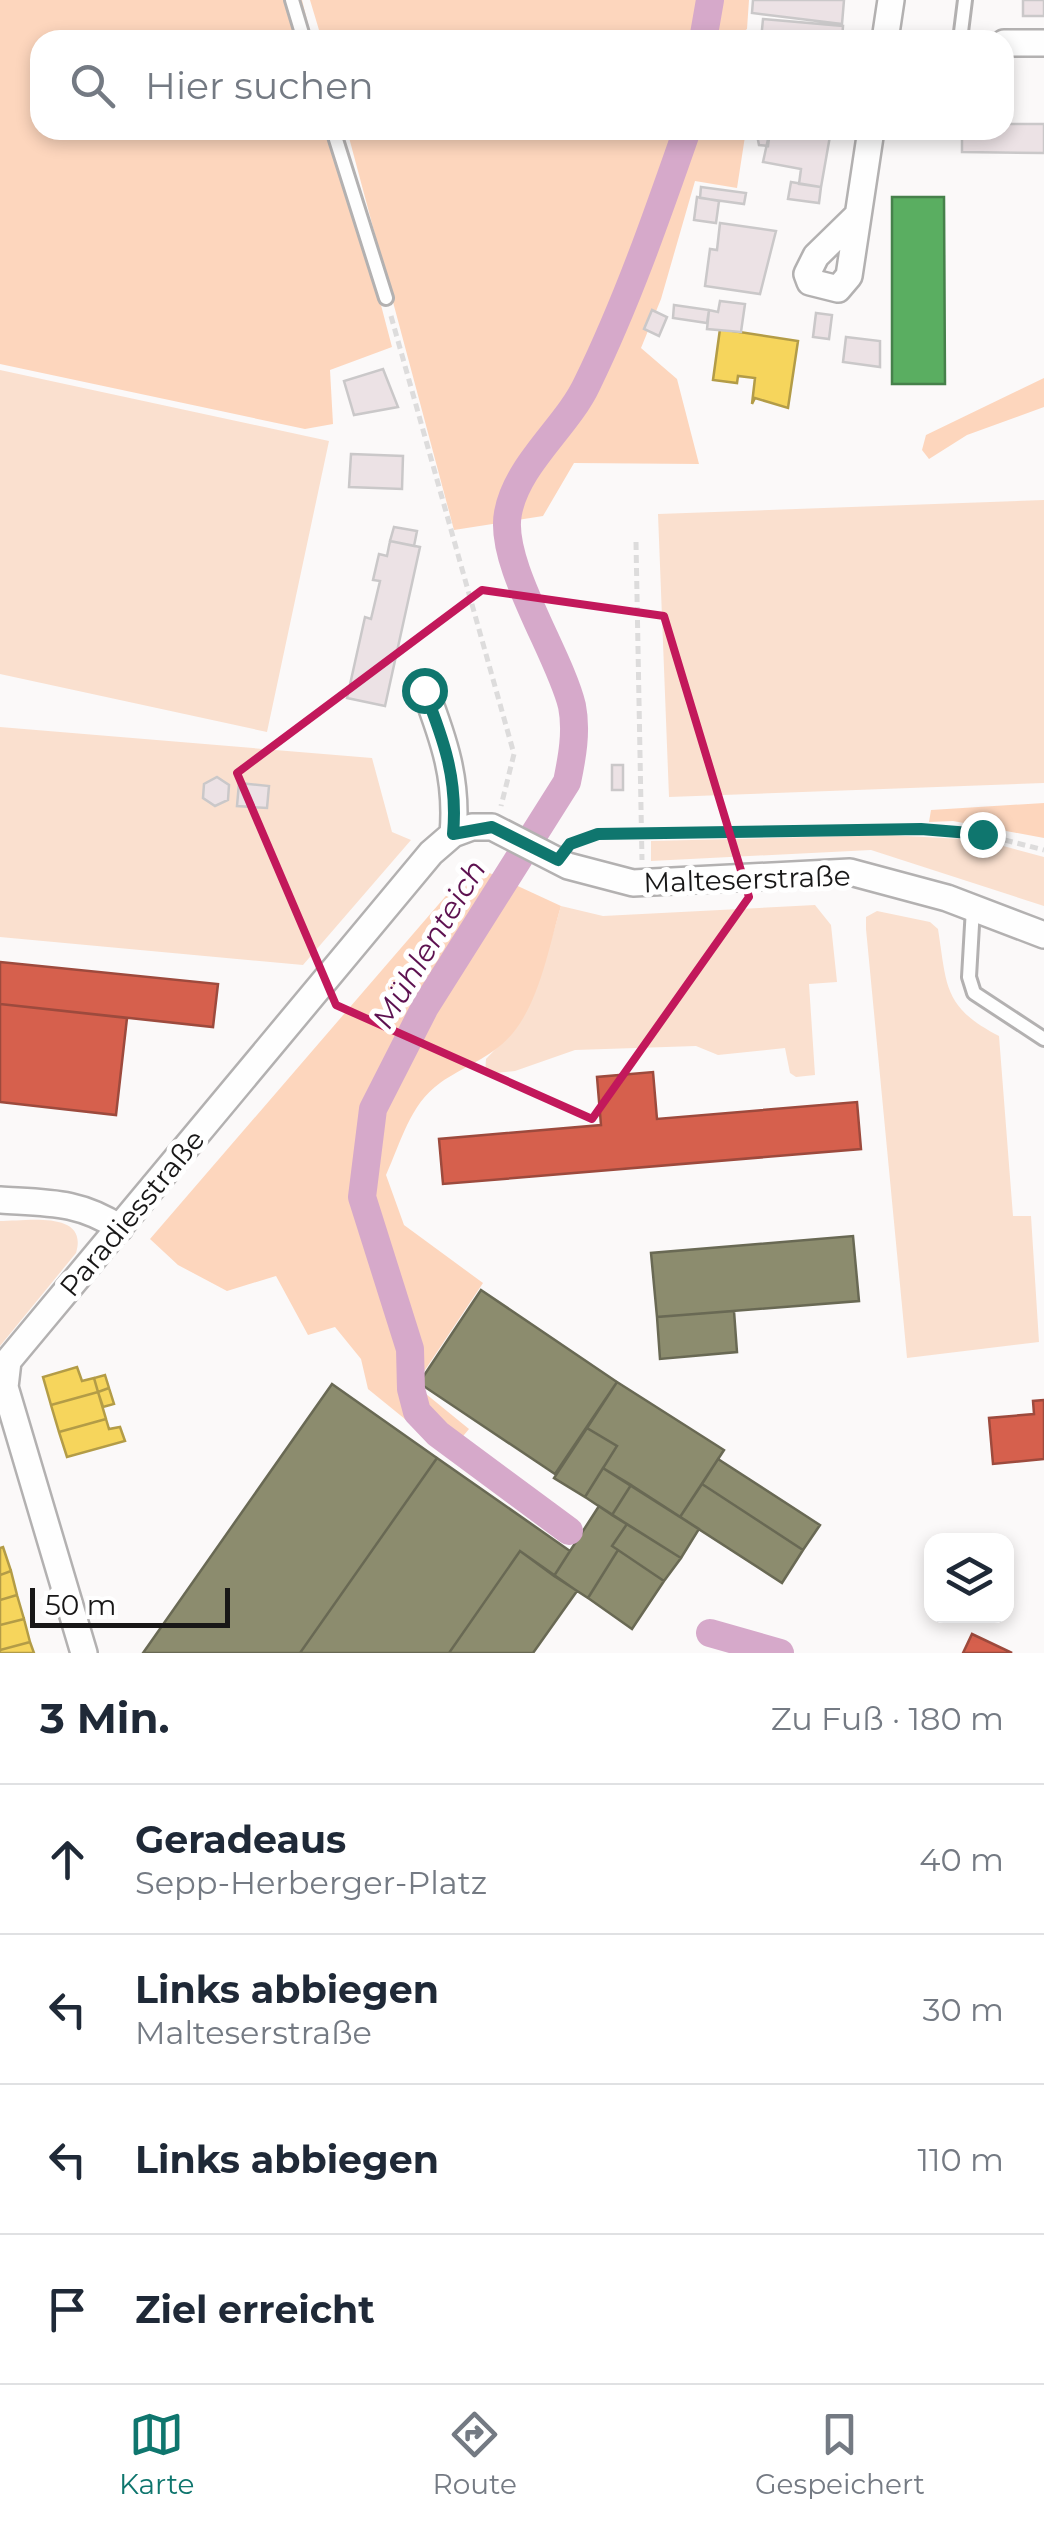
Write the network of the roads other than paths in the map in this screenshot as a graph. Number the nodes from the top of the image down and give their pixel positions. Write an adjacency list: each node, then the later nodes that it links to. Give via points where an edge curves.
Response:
1 (292, 0): 4 (lane)
2 (891, 0): 5 (street)
3 (965, 0): 6 (lane)
4 (301, 30)
5 (887, 30)
6 (961, 30)
7 (1014, 43): 8 (street)
8 (1044, 43)
9 (336, 140): 12 (lane)
10 (869, 140): 11 (street)
11 (857, 216)
12 (386, 298)
13 (424, 690): 14 (street, via 449,752)
14 (453, 834): 15 (street, Malteserstraße, via 499,830 594,874 644,882 850,872); 19 (street, Paradiesstraße, via 431,852)
15 (973, 908): 16 (street, Malteserstraße); 17 (lane, via 974,994)
16 (1044, 935)
17 (1044, 1039)
18 (0, 1200): 19 (street, via 93,1210)
19 (120, 1228): 20 (street, Paradiesstraße, via 8,1361)
20 (2, 1389): 21 (street, Paradiesstraße)
21 (84, 1653)

